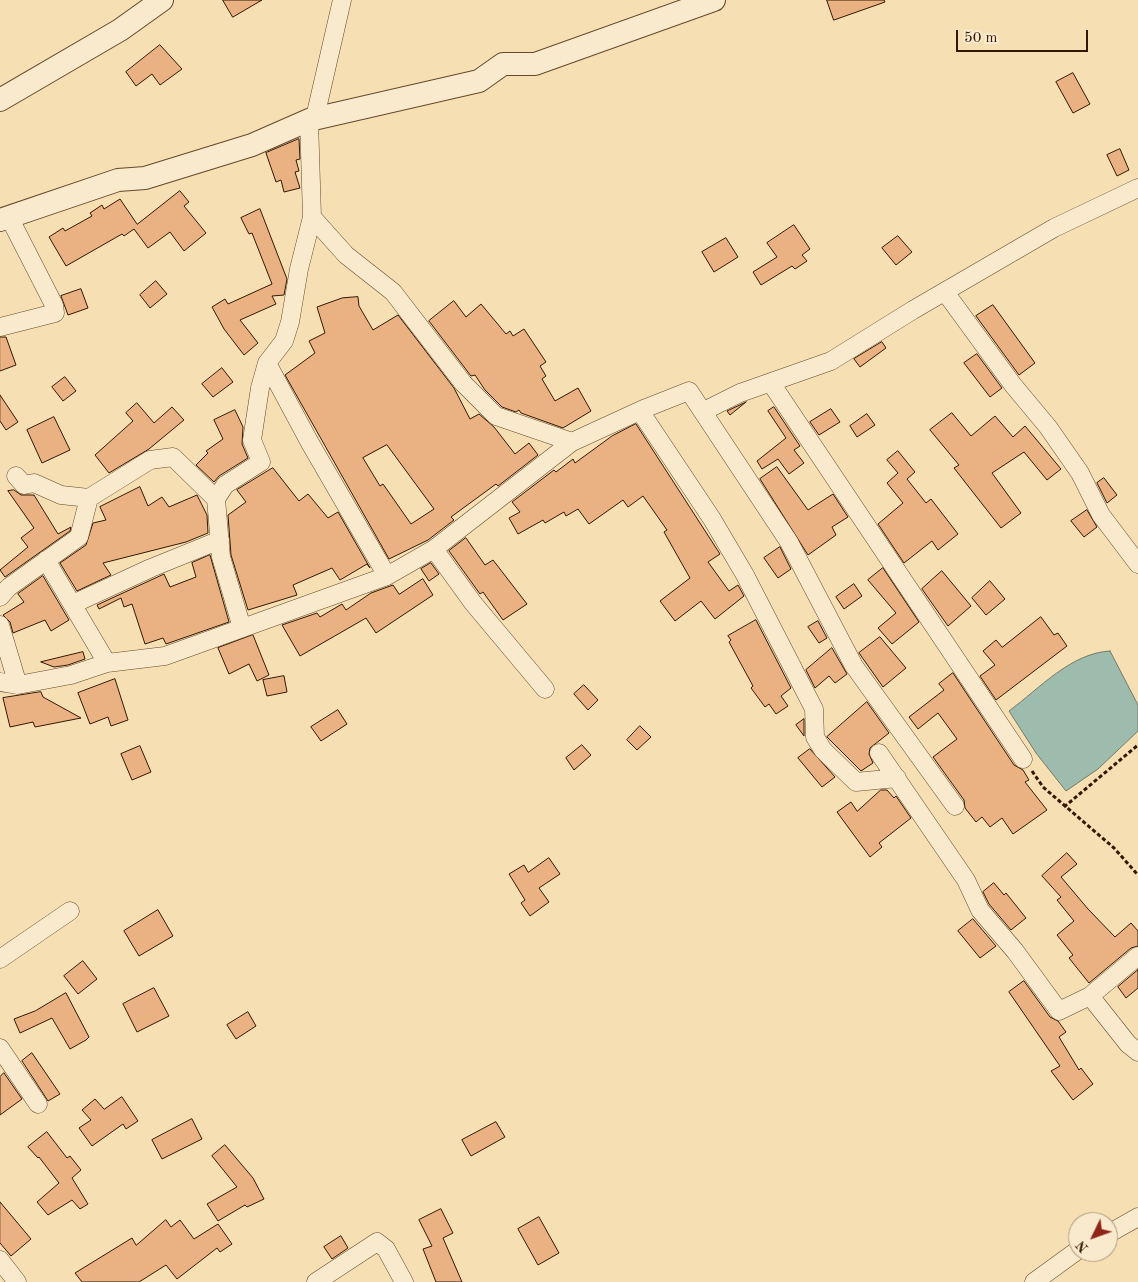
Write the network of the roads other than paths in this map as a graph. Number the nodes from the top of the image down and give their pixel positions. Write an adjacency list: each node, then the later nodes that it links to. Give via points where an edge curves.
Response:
1 (162, 0): 4 (street, via 120,30)
2 (342, 0): 5 (street, via 316,113)
3 (714, 0): 5 (street, via 535,64 503,64 479,80)
4 (0, 100)
5 (309, 120): 7 (street); 8 (street, via 252,145 145,178 118,180)
6 (1138, 188): 9 (street, via 1054,228)
7 (312, 217): 11 (street, via 290,322 284,341); 15 (street, via 346,254 393,292 462,382 496,416)
8 (4, 218): 10 (street, via 54,305 55,313)
9 (944, 292): 12 (street, via 831,361); 22 (street, via 1048,427 1080,473 1101,515)
10 (0, 328)
11 (267, 363): 18 (street, via 252,440 261,462 225,485); 23 (street)
12 (771, 382): 14 (street); 33 (street)
13 (640, 411): 14 (street, via 689,391); 15 (street); 34 (street, via 745,575 814,708 815,737 823,750 856,782)
14 (704, 411): 35 (street, via 790,542 854,666)
15 (572, 442): 20 (street)
16 (16, 476): 17 (street, via 24,485 34,483 61,495)
17 (89, 498): 18 (street, via 150,460 172,457); 21 (street, via 78,537)
18 (216, 499): 19 (street)
19 (220, 540): 25 (street); 27 (street, via 221,557)
20 (434, 549): 23 (street); 31 (street, via 473,603)
21 (46, 560): 24 (street); 25 (street)
22 (1138, 564)
23 (387, 576): 27 (street)
24 (0, 597)
25 (74, 604): 28 (street)
26 (0, 625): 30 (street)
27 (242, 628): 28 (street, via 165,656)
28 (107, 663): 30 (street, via 71,675)
29 (0, 682): 30 (street)
30 (18, 685)
31 (545, 689)
32 (879, 753): 34 (street)
33 (1023, 759)
34 (897, 778): 39 (street, via 966,880 980,910 1059,1011)
35 (955, 806)
36 (70, 911): 38 (street)
37 (1138, 956): 39 (street)
38 (0, 960)
39 (1090, 996): 41 (street)
40 (0, 1048): 42 (street)
41 (1138, 1052)
42 (38, 1104)
43 (1138, 1217): 44 (street)
44 (1118, 1228)
45 (1068, 1258): 47 (street)
46 (0, 1260): 48 (street)
47 (1042, 1279)
48 (17, 1282)
49 (316, 1282): 50 (street, via 376,1242 386,1249)
50 (404, 1282)

